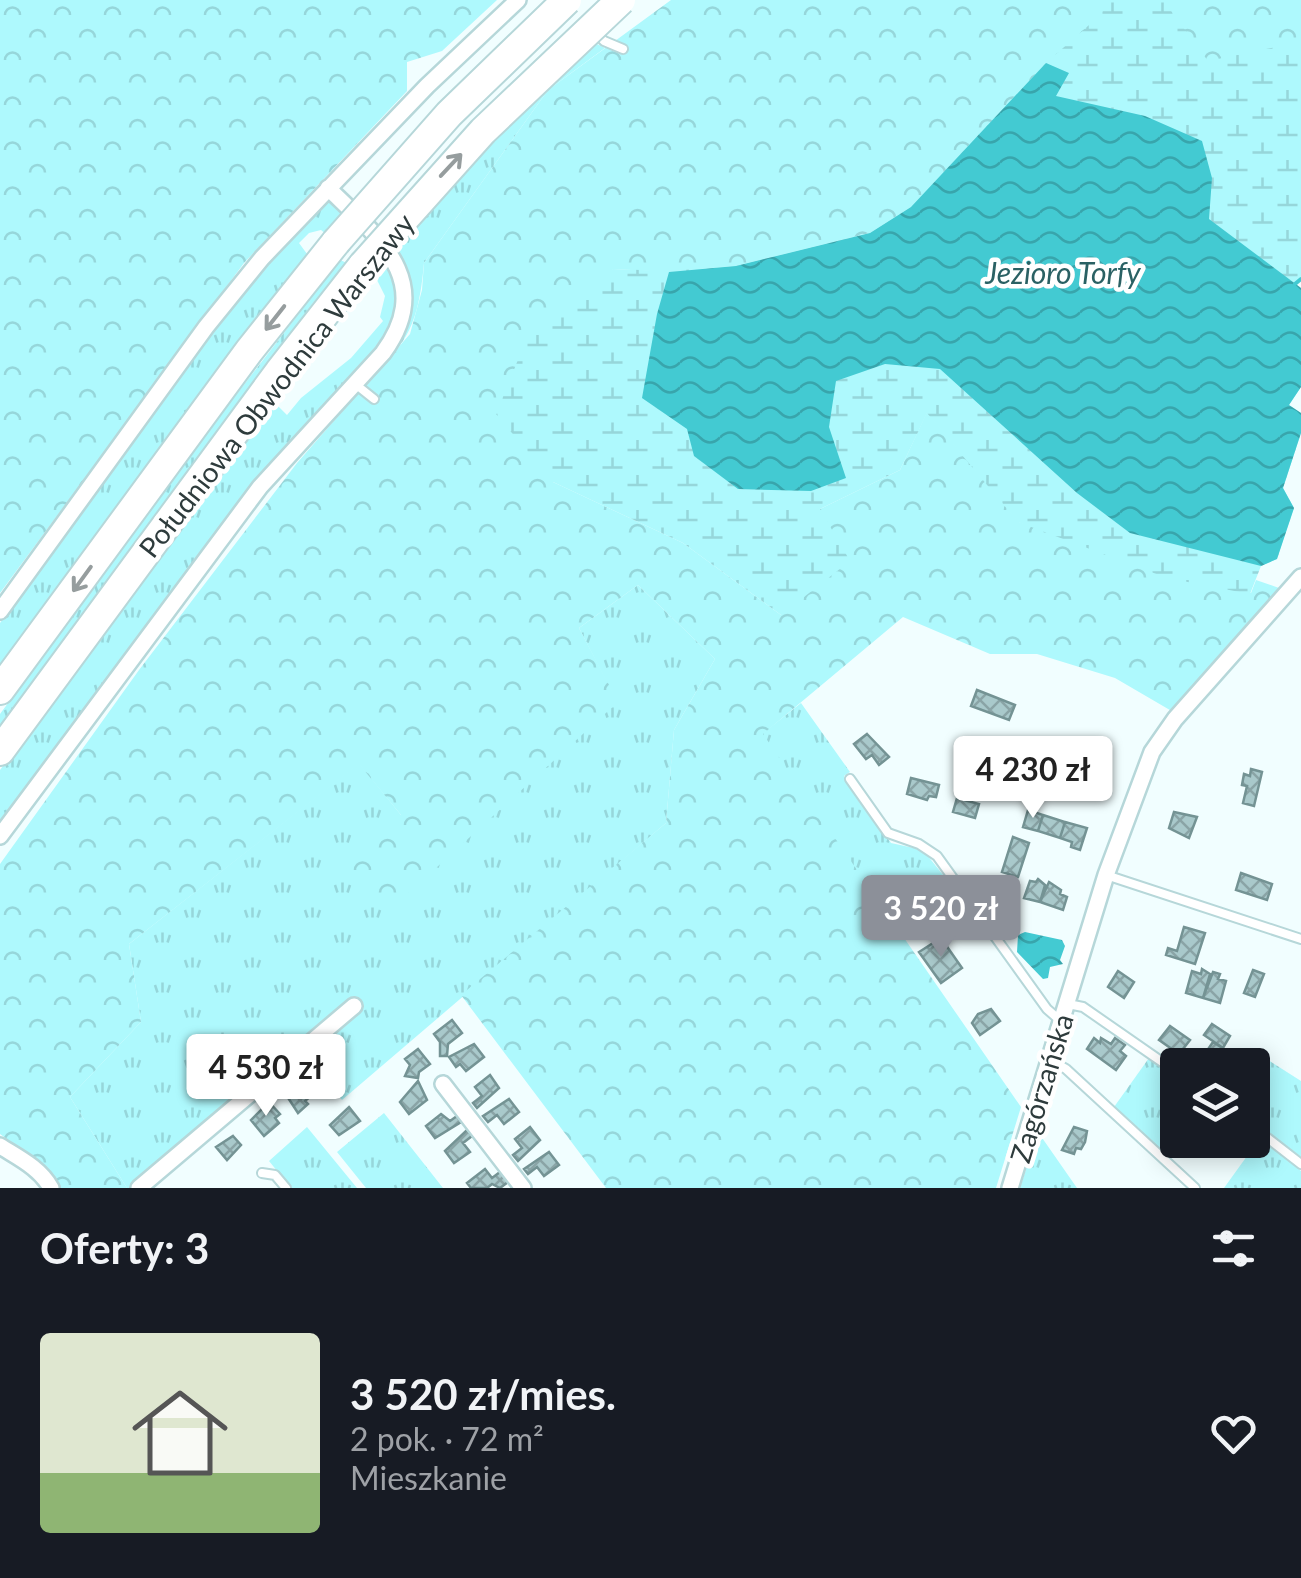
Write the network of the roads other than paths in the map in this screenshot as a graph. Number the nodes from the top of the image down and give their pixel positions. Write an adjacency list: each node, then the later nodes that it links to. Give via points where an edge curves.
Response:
1 (518, 0): 5 (street)
2 (567, 0): 4 (lane, via 604,42); 10 (highway, Południowa Obwodnica Warszawy, one-way to 10, bridge, via 450,114 336,242)
3 (621, 0): 11 (highway, Południowa Obwodnica Warszawy, one-way to 3, bridge, via 363,265 483,131)
4 (623, 50)
5 (328, 188): 6 (street, via 384,245 404,290 397,334); 9 (street, via 206,328)
6 (354, 384): 7 (lane); 13 (street, via 260,487)
7 (374, 399)
8 (1301, 577): 14 (street, Zagórzańska, via 1152,752)
9 (0, 611)
10 (0, 690)
11 (0, 751)
12 (850, 778): 18 (lane, via 888,834 937,856)
13 (0, 836)
14 (1106, 874): 15 (lane); 16 (street, Zagórzańska)
15 (1301, 939)
16 (1068, 1004): 18 (street, Zagórzańska); 20 (lane, via 1083,1006)
17 (354, 1006): 27 (street)
18 (1062, 1022): 19 (street, Zagórzańska)
19 (1050, 1060): 30 (street, Zagórzańska); 31 (lane)
20 (1160, 1060)
21 (443, 1084): 29 (street)
22 (1270, 1140): 24 (lane)
23 (0, 1146): 26 (street)
24 (1301, 1164)
25 (262, 1173): 28 (lane, via 275,1175)
26 (51, 1188)
27 (139, 1188)
28 (286, 1188)
29 (524, 1188)
30 (1010, 1188)
31 (1194, 1188)

